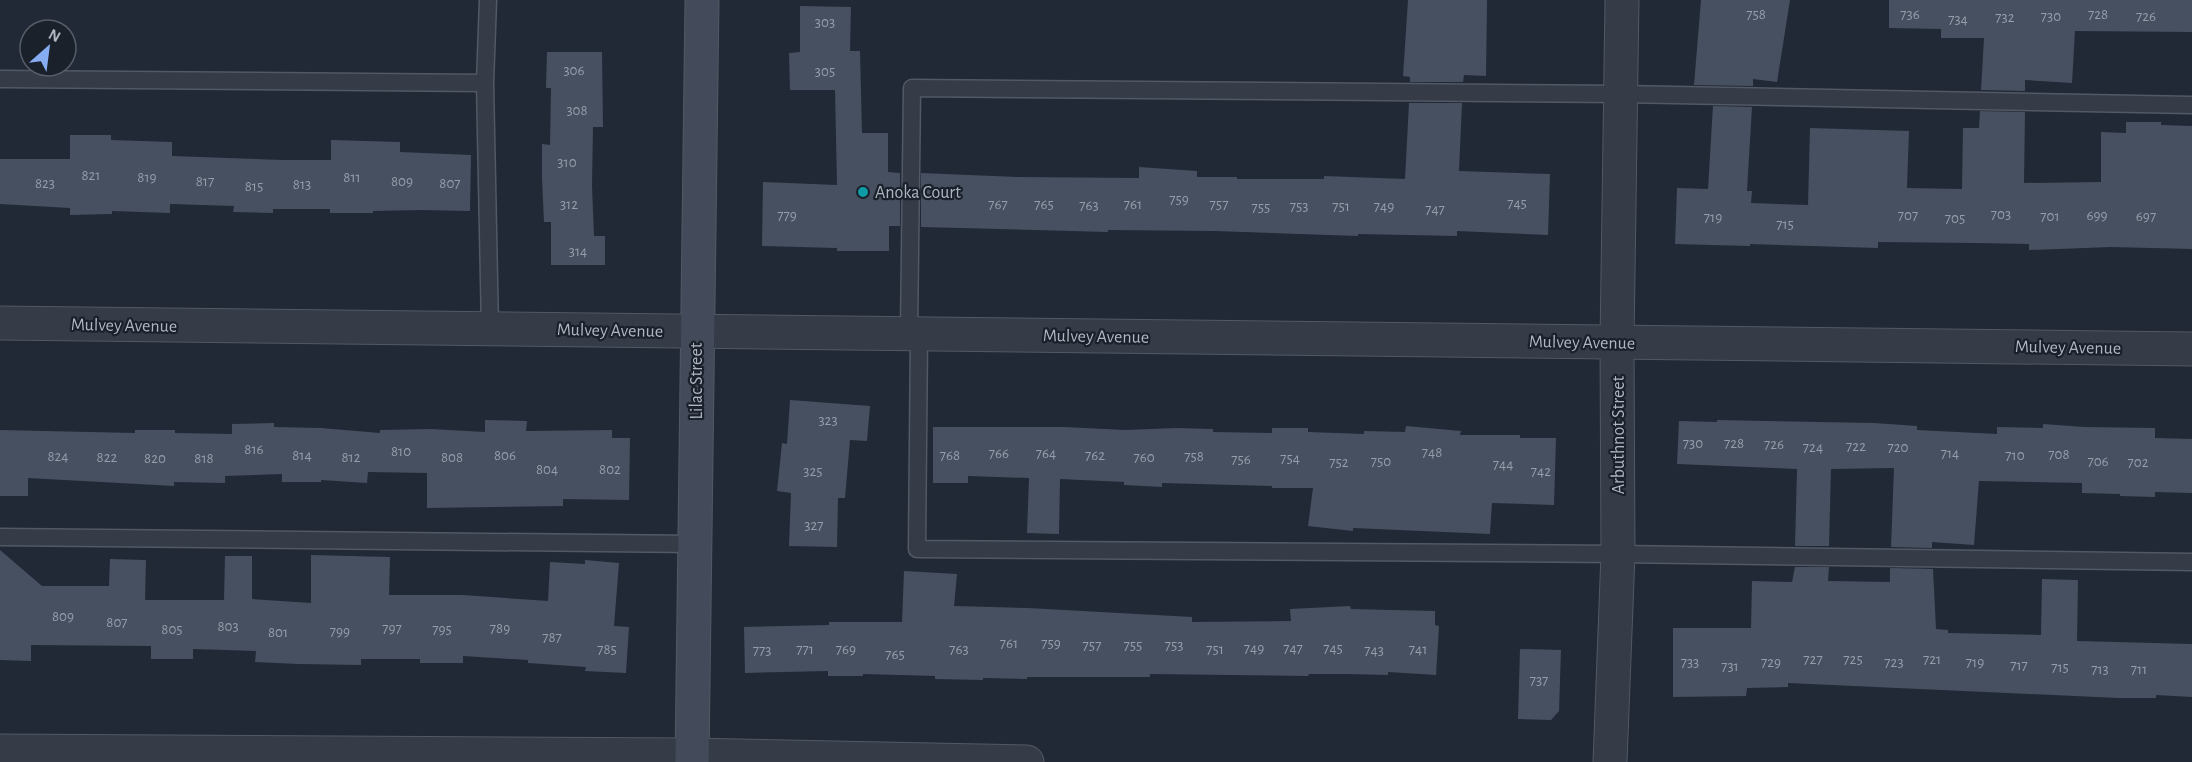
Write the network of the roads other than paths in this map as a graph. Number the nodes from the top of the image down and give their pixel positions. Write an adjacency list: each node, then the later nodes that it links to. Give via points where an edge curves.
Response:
1 (488, 0): 5 (lane)
2 (702, 0): 10 (street, Lilac Street)
3 (1622, 0): 6 (street, Arbuthnot Street)
4 (0, 79): 5 (lane)
5 (485, 83): 9 (lane)
6 (1622, 94): 7 (lane); 11 (lane, via 912,88); 12 (street, Arbuthnot Street)
7 (2192, 105)
8 (0, 323): 9 (street, Mulvey Avenue)
9 (490, 329): 10 (street, Mulvey Avenue)
10 (696, 331): 11 (street, Mulvey Avenue); 15 (street, Lilac Street)
11 (914, 334): 12 (street, Mulvey Avenue); 16 (lane, via 917,549)
12 (1617, 342): 13 (street, Mulvey Avenue); 16 (street, Arbuthnot Street)
13 (2192, 349)
14 (0, 537): 15 (lane)
15 (694, 544): 19 (street, Lilac Street)
16 (1618, 554): 17 (lane); 21 (street, Arbuthnot Street)
17 (2192, 562)
18 (0, 751): 19 (street)
19 (692, 758): 20 (street)
20 (1027, 762)
21 (1610, 762)

